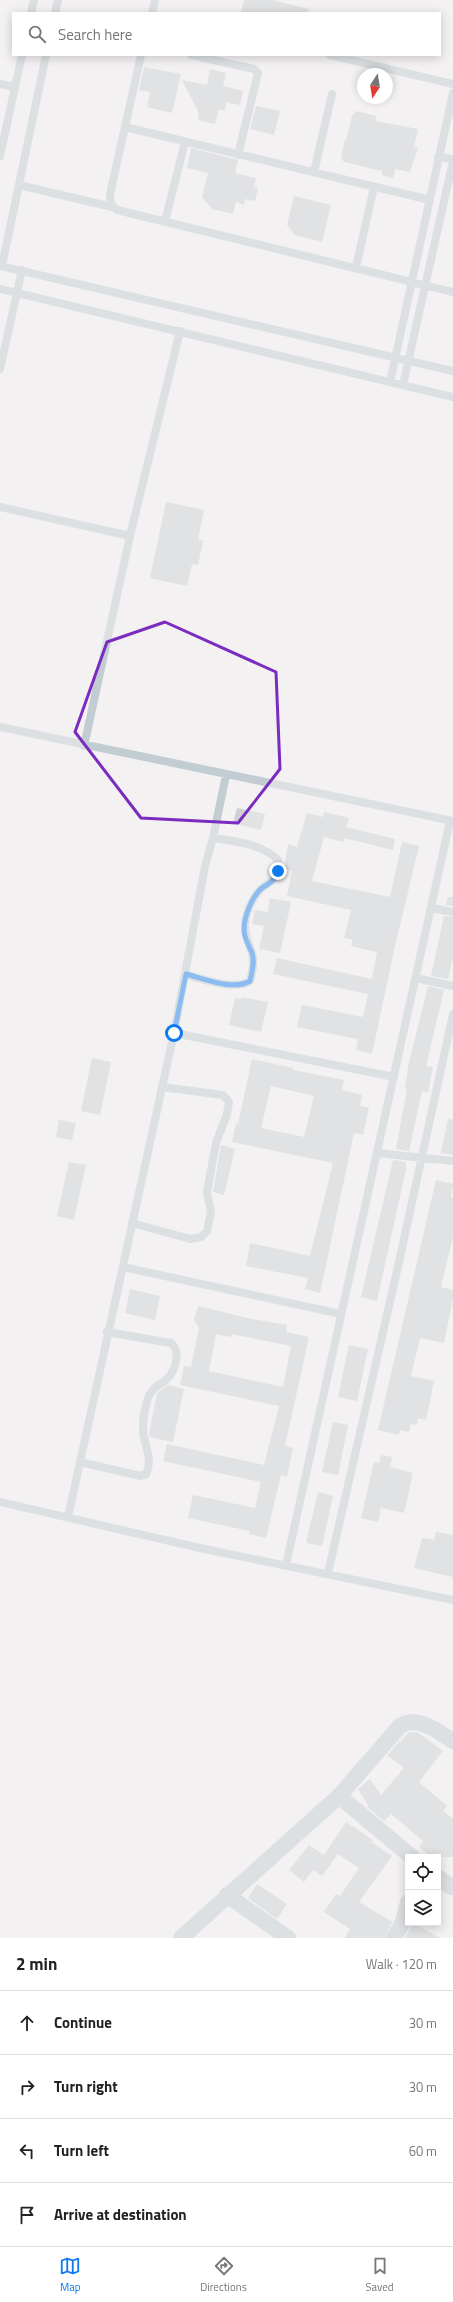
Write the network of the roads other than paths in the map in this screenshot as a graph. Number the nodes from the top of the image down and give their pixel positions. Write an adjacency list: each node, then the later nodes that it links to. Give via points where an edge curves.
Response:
1 (34, 0): 4 (lane)
2 (58, 0): 5 (lane)
3 (155, 0): 6 (lane)
4 (31, 12)
5 (55, 12)
6 (152, 12)
7 (22, 56): 14 (lane)
8 (46, 56): 26 (lane)
9 (141, 56): 17 (lane)
10 (197, 56): 19 (lane, via 254,68 258,72)
11 (334, 56): 13 (lane)
12 (0, 84): 14 (lane)
13 (453, 84)
14 (15, 87): 20 (lane)
15 (453, 93): 21 (lane)
16 (332, 94): 23 (lane)
17 (125, 128): 18 (lane); 29 (lane, via 110,191 109,202)
18 (185, 142): 19 (lane); 30 (lane)
19 (238, 155): 23 (lane)
20 (0, 156)
21 (438, 157): 22 (lane); 24 (lane)
22 (453, 160): 25 (lane)
23 (314, 172): 27 (lane)
24 (434, 178): 25 (lane); 28 (lane)
25 (451, 182): 35 (lane)
26 (19, 184): 29 (lane); 31 (lane)
27 (374, 187): 28 (lane); 32 (lane)
28 (430, 200): 34 (lane)
29 (112, 206): 30 (lane, via 118,210)
30 (165, 221): 32 (lane)
31 (1, 266): 33 (lane)
32 (356, 267): 34 (lane)
33 (22, 270): 37 (lane); 40 (lane)
34 (412, 281): 35 (lane); 40 (lane)
35 (425, 285): 38 (lane); 41 (lane)
36 (0, 289): 37 (lane)
37 (17, 292): 39 (lane); 42 (lane)
38 (453, 292)
39 (180, 331): 44 (lane); 48 (lane)
40 (395, 358): 41 (lane); 44 (lane)
41 (408, 361): 43 (lane); 45 (lane)
42 (0, 369)
43 (453, 371)
44 (390, 382): 45 (lane)
45 (403, 385): 46 (lane)
46 (453, 397)
47 (0, 507): 48 (lane)
48 (130, 536): 50 (lane)
49 (0, 727): 50 (lane)
50 (84, 746): 51 (lane)
51 (226, 774): 52 (lane); 53 (lane)
52 (452, 821): 54 (lane)
53 (213, 838): 56 (lane, via 205,866); 56 (lane, via 240,843 272,854 278,860 278,871 274,881 262,888 254,897 247,913 244,930 247,944 253,954 250,981 243,985 227,984)
54 (432, 908): 55 (lane); 57 (lane)
55 (453, 912)
56 (186, 974): 60 (lane)
57 (416, 978): 58 (lane); 61 (lane)
58 (453, 986)
59 (453, 1014): 64 (lane)
60 (174, 1033): 61 (lane); 62 (lane)
61 (394, 1077): 63 (lane)
62 (162, 1087): 66 (lane); 66 (lane, via 223,1095 229,1102 216,1143 206,1192 211,1212 209,1223 204,1234 190,1239)
63 (377, 1153): 64 (lane); 68 (lane)
64 (422, 1158): 65 (lane); 74 (lane)
65 (453, 1161)
66 (132, 1223): 67 (lane)
67 (123, 1267): 68 (lane); 69 (lane)
68 (341, 1314): 73 (lane)
69 (107, 1332): 70 (lane); 70 (lane, via 171,1343 178,1352 172,1372 148,1397 143,1430 149,1451 149,1469 146,1474 140,1476)
70 (80, 1462): 72 (lane)
71 (0, 1502): 72 (lane)
72 (68, 1517): 73 (lane)
73 (286, 1565): 74 (lane)
74 (328, 1573): 75 (lane)
75 (453, 1600)
76 (453, 1741): 77 (street, via 428,1726 416,1721 407,1721 393,1733)
77 (339, 1796): 78 (street); 81 (street)
78 (408, 1854)
79 (441, 1880): 80 (street)
80 (451, 1888)
81 (227, 1895): 83 (street); 84 (street)
82 (405, 1914): 85 (street)
83 (181, 1938)
84 (288, 1938)
85 (394, 1938)

